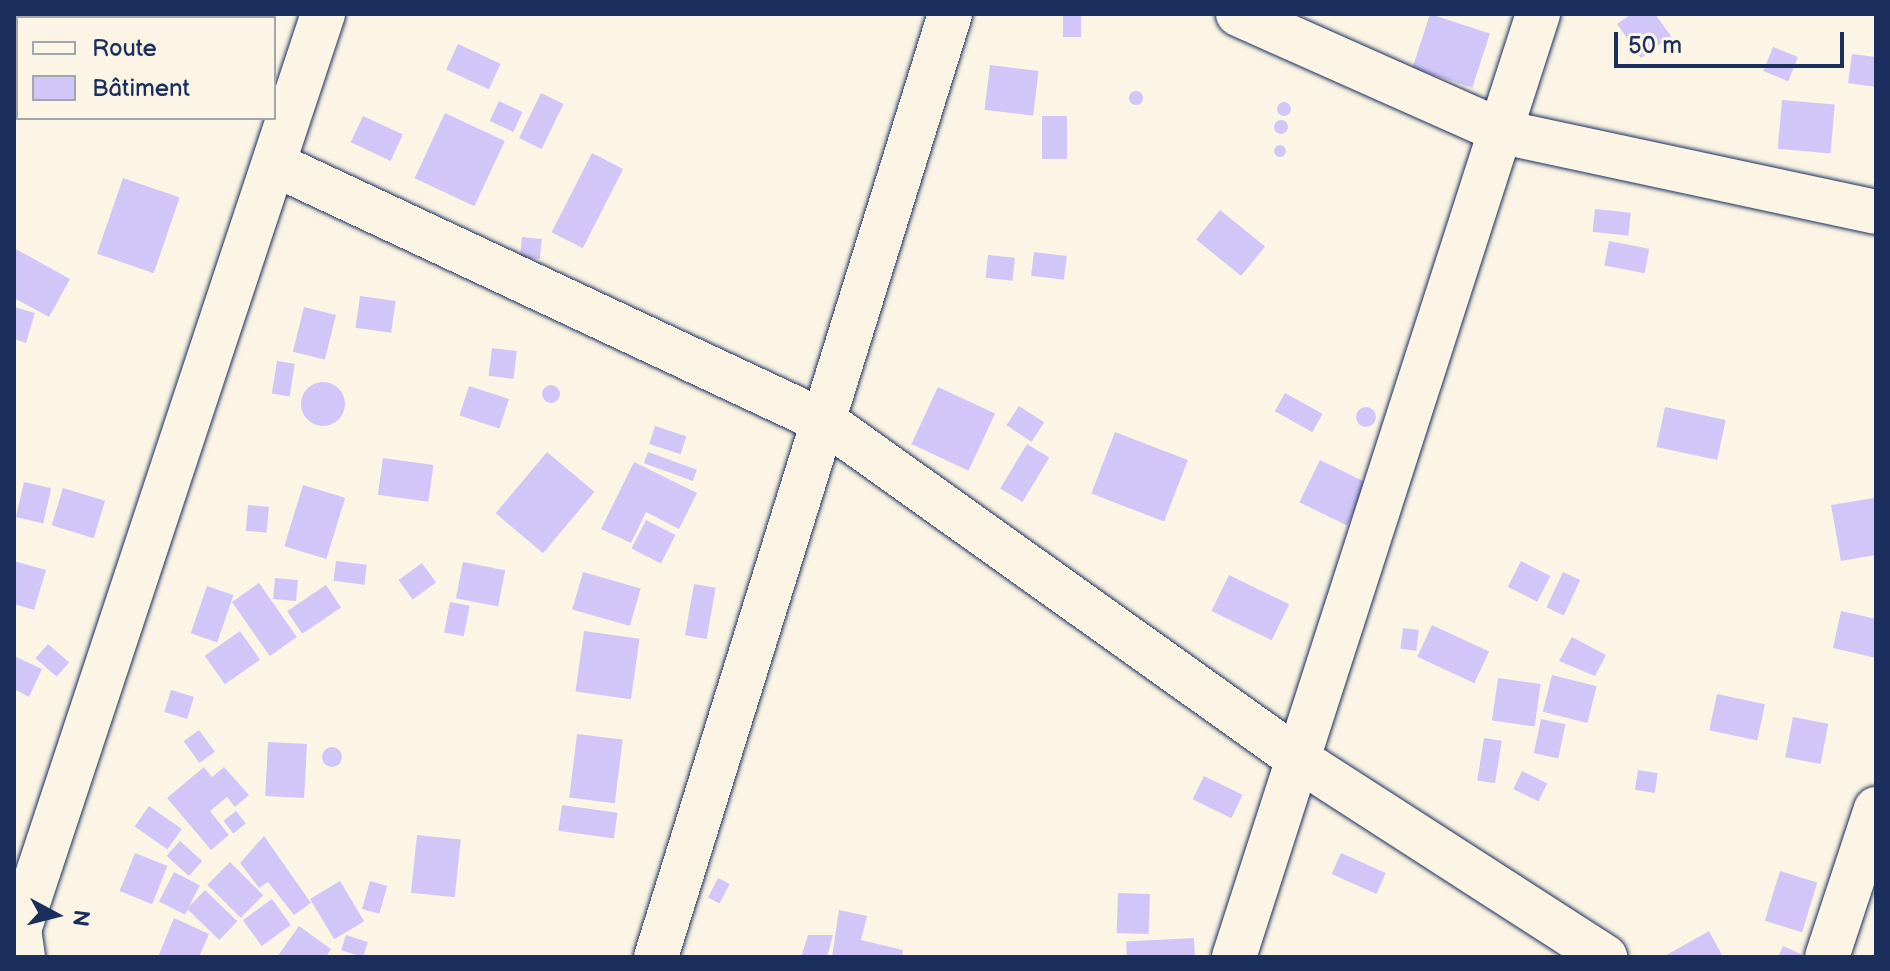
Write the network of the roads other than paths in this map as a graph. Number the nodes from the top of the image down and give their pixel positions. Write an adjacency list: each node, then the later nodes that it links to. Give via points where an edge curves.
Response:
1 (323, 14): 6 (street)
2 (950, 14): 8 (street)
3 (1238, 14): 5 (street)
4 (1538, 14): 5 (street)
5 (1503, 132): 7 (street); 9 (street)
6 (274, 164): 8 (street); 11 (street)
7 (1876, 212)
8 (827, 423): 9 (street); 12 (street)
9 (1301, 761): 13 (street); 14 (street)
10 (1876, 809): 15 (street)
11 (18, 938)
12 (656, 957)
13 (1234, 957)
14 (1605, 957)
15 (1827, 957)

